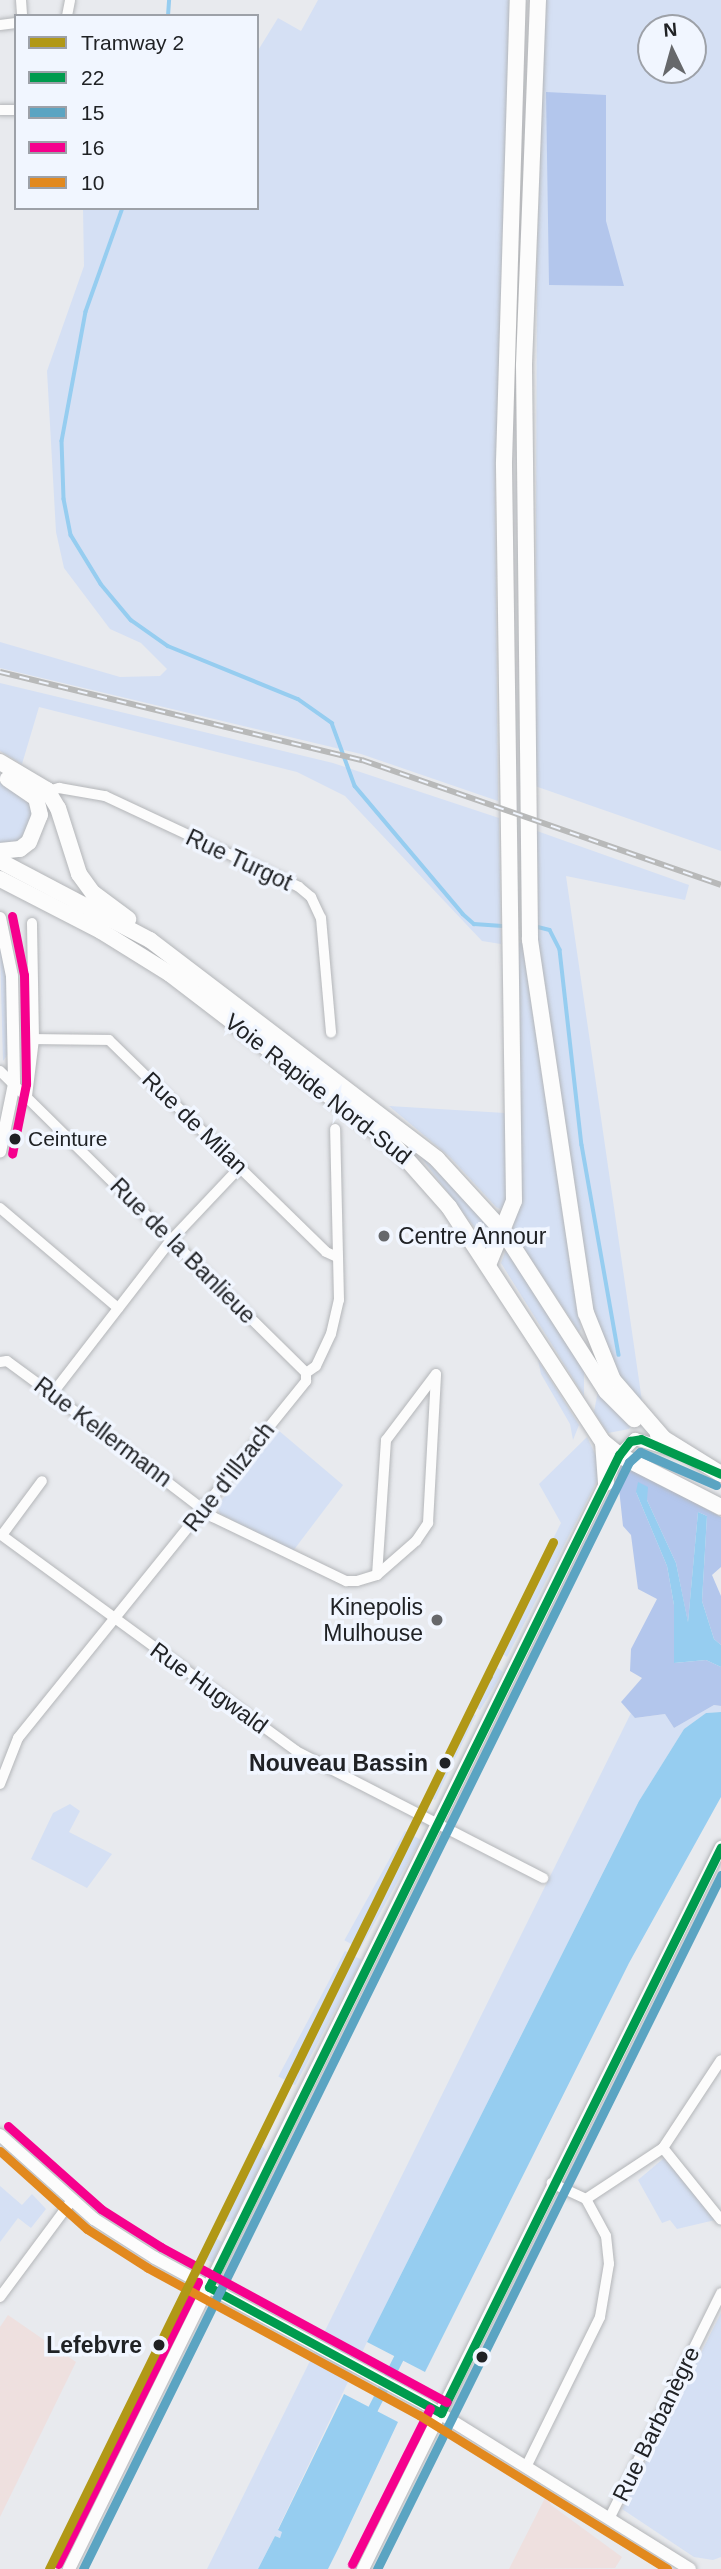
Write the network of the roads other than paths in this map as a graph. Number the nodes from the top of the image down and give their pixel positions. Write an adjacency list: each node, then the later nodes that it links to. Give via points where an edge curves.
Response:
1 (518, 0): 21 (highway, via 504,394 514,1201)
2 (538, 0): 31 (highway, via 524,378 530,940 586,1313 613,1380)
3 (0, 762): 5 (highway)
4 (0, 774): 5 (highway)
5 (42, 794): 6 (highway, via 36,831 20,849); 11 (highway, via 58,808 79,874 93,893); 12 (street, Rue Turgot, via 59,788 105,796 299,887 311,897 321,918)
6 (0, 851)
7 (0, 861): 11 (highway, Voie Rapide Nord-Sud)
8 (0, 879): 24 (highway, Voie Rapide Nord-Sud, via 141,955 364,1120 421,1172)
9 (0, 918): 15 (main road, via 12,976)
10 (32, 923): 13 (street)
11 (150, 940): 21 (highway, Voie Rapide Nord-Sud, via 406,1132 467,1186)
12 (331, 1033)
13 (34, 1039): 16 (street); 19 (street, Rue de Milan, via 109,1040)
14 (0, 1071): 15 (street, Rue de la Banlieue)
15 (14, 1084): 16 (street, Rue de la Banlieue); 18 (main road)
16 (27, 1096): 22 (street, Rue de la Banlieue)
17 (335, 1129): 23 (street, Rue d'Illzach)
18 (0, 1152)
19 (240, 1167): 22 (street); 23 (street, Rue de Milan, via 326,1252)
20 (0, 1208): 25 (street)
21 (503, 1230): 24 (highway); 31 (highway, Voie Rapide Nord-Sud, via 612,1399)
22 (172, 1239): 25 (street); 27 (street, Rue de la Banlieue)
23 (337, 1257): 27 (street, Rue d'Illzach, via 336,1317 316,1366)
24 (488, 1265): 32 (highway, Voie Rapide Nord-Sud)
25 (118, 1308): 28 (street)
26 (0, 1362): 28 (street, Rue Kellermann, via 7,1361)
27 (306, 1373): 39 (street, Rue d'Illzach, via 306,1381)
28 (52, 1394): 39 (street, Rue Kellermann)
29 (421, 1394): 30 (street, via 430,1392); 30 (street, via 436,1374); 41 (street, via 386,1440)
30 (435, 1398): 41 (street, via 428,1522 416,1541)
31 (665, 1440): 33 (highway, Voie Rapide Nord-Sud)
32 (603, 1442): 34 (highway, Voie Rapide Nord-Sud); 37 (highway)
33 (681, 1453): 34 (main road, via 635,1439); 35 (highway, Voie Rapide Nord-Sud)
34 (619, 1455): 37 (main road); 38 (highway, Voie Rapide Nord-Sud)
35 (721, 1474)
36 (42, 1480): 40 (street)
37 (606, 1483): 44 (main road)
38 (721, 1507)
39 (204, 1508): 41 (street, Rue Kellermann, via 213,1517 346,1581); 42 (street, Rue d'Illzach)
40 (1, 1534): 42 (street, Rue Hugwald)
41 (377, 1575)
42 (116, 1621): 43 (street, Rue d'Illzach, via 18,1738); 44 (street, Rue Hugwald, via 296,1751)
43 (0, 1784)
44 (436, 1823): 46 (street, Rue Hugwald); 54 (main road)
45 (721, 1847): 50 (main road)
46 (543, 1878)
47 (721, 2060): 49 (street)
48 (0, 2134): 52 (main road)
49 (663, 2148): 51 (street); 53 (street)
50 (552, 2183): 51 (street); 57 (main road)
51 (586, 2199): 58 (street, via 606,2236 609,2264 603,2304)
52 (72, 2200): 54 (main road, via 111,2230); 55 (street)
53 (721, 2220)
54 (209, 2287): 57 (main road); 60 (main road)
55 (1, 2293)
56 (721, 2293): 59 (street, Rue Barbanègre)
57 (441, 2413): 58 (main road); 61 (main road)
58 (527, 2465): 59 (main road)
59 (610, 2517): 62 (main road)
60 (69, 2569)
61 (363, 2569)
62 (690, 2569)

